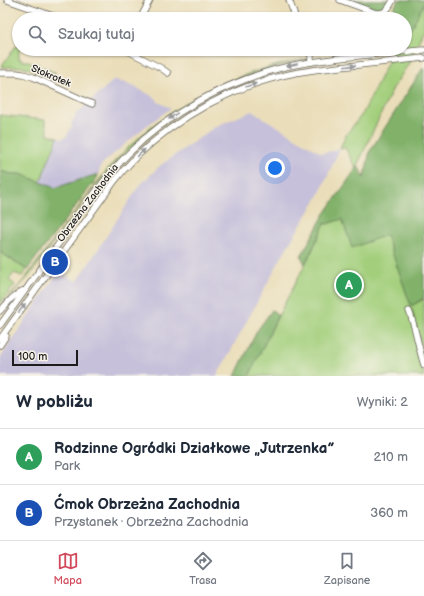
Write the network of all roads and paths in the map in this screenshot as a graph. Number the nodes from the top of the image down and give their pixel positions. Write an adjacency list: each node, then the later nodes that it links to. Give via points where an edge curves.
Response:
1 (7, 0): 6 (street)
2 (150, 0): 7 (street)
3 (289, 0): 8 (street)
4 (340, 0): 9 (street)
5 (393, 0): 10 (street)
6 (42, 12)
7 (144, 12)
8 (293, 12)
9 (373, 12)
10 (384, 12)
11 (424, 50): 12 (street, Obrzeżna Zachodnia)
12 (412, 51)
13 (138, 56): 18 (street)
14 (311, 56): 17 (street)
15 (361, 56): 17 (street, Obrzeżna Zachodnia)
16 (424, 58): 24 (street, Obrzeżna Zachodnia, one-way to 16, via 114,182 146,148 187,116 232,93 295,73)
17 (311, 62): 21 (street, Obrzeżna Zachodnia, one-way to 21, via 277,69 228,86 184,109 154,131 128,154 98,188)
18 (168, 73)
19 (0, 74): 20 (street, Stokrotek, via 16,73 33,77)
20 (92, 104)
21 (26, 289): 22 (street, via 12,298); 25 (street, Obrzeżna Zachodnia)
22 (0, 311)
23 (409, 311): 28 (street)
24 (13, 321): 26 (street, Obrzeżna Zachodnia); 27 (street)
25 (0, 326)
26 (0, 339)
27 (0, 346)
28 (424, 365)

